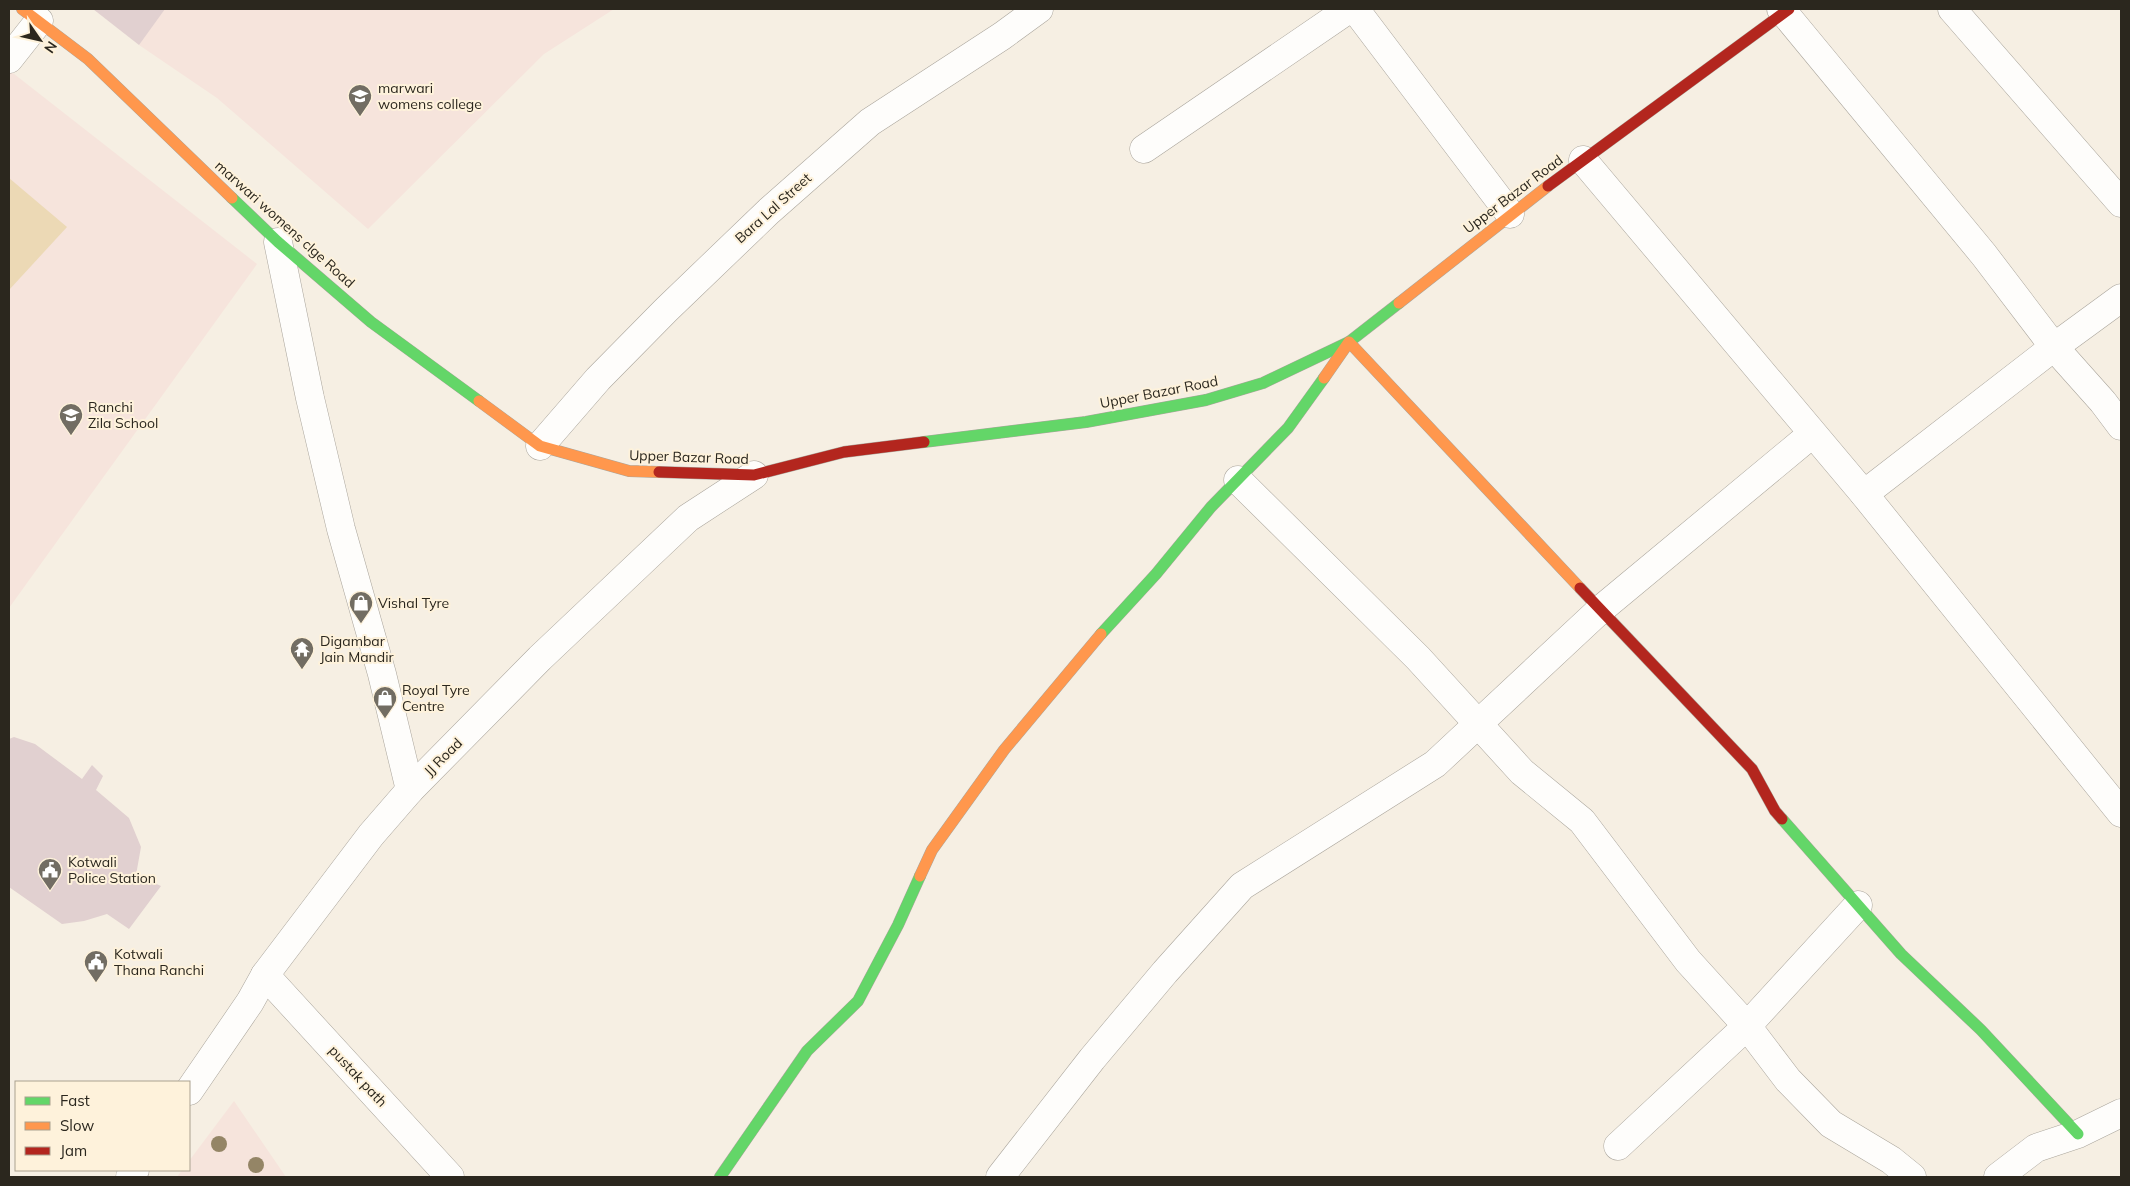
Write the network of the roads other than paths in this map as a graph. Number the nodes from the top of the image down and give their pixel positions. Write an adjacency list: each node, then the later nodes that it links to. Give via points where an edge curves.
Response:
1 (1039, 9): 18 (street, Bara Lal Street, via 870,122 769,210 598,378)
2 (1349, 9): 8 (street)
3 (1355, 9): 11 (street)
4 (1952, 9): 10 (street)
5 (1784, 10): 9 (street, Upper Bazar Road); 15 (street, via 1984,255)
6 (30, 15): 7 (street); 12 (street, marwari womens clge Road, via 88,59)
7 (9, 59)
8 (1144, 149)
9 (1583, 160): 11 (street, Upper Bazar Road); 17 (street)
10 (2121, 203)
11 (1510, 214): 14 (street, Upper Bazar Road)
12 (278, 242): 18 (street, marwari womens clge Road, via 371,322); 24 (street, via 341,529 382,674)
13 (2121, 298): 15 (street)
14 (1349, 342): 19 (street, Upper Bazar Road, via 1263,383 1206,400 1086,422 844,452); 20 (street, via 1288,428); 22 (street)
15 (2054, 347): 16 (street); 21 (street)
16 (2121, 426)
17 (1812, 434): 21 (street); 22 (street)
18 (540, 446): 19 (street, Upper Bazar Road, via 629,471)
19 (754, 475): 24 (street, JJ Road, via 688,518 540,658)
20 (1238, 480): 23 (street, via 1418,658); 34 (street, via 1080,657 1004,750 932,850 858,1001 807,1052)
21 (1864, 494): 25 (street)
22 (1600, 610): 23 (street); 26 (street, via 1752,769 1775,811)
23 (1478, 723): 28 (street, via 1522,772 1582,822 1688,961); 35 (street, via 1435,764 1242,886 1092,1059)
24 (410, 790): 27 (street, JJ Road, via 371,835)
25 (2121, 813)
26 (1858, 906): 28 (street); 31 (street)
27 (265, 975): 29 (street, JJ Road); 33 (street, pustak path)
28 (1747, 1026): 32 (street); 36 (street, via 1788,1080 1831,1124 1891,1160)
29 (190, 1090)
30 (2121, 1113): 31 (street)
31 (2078, 1134): 37 (street, via 2036,1148)
32 (1618, 1146)
33 (450, 1177)
34 (720, 1177)
35 (1000, 1177)
36 (1912, 1177)
37 (1998, 1177)

